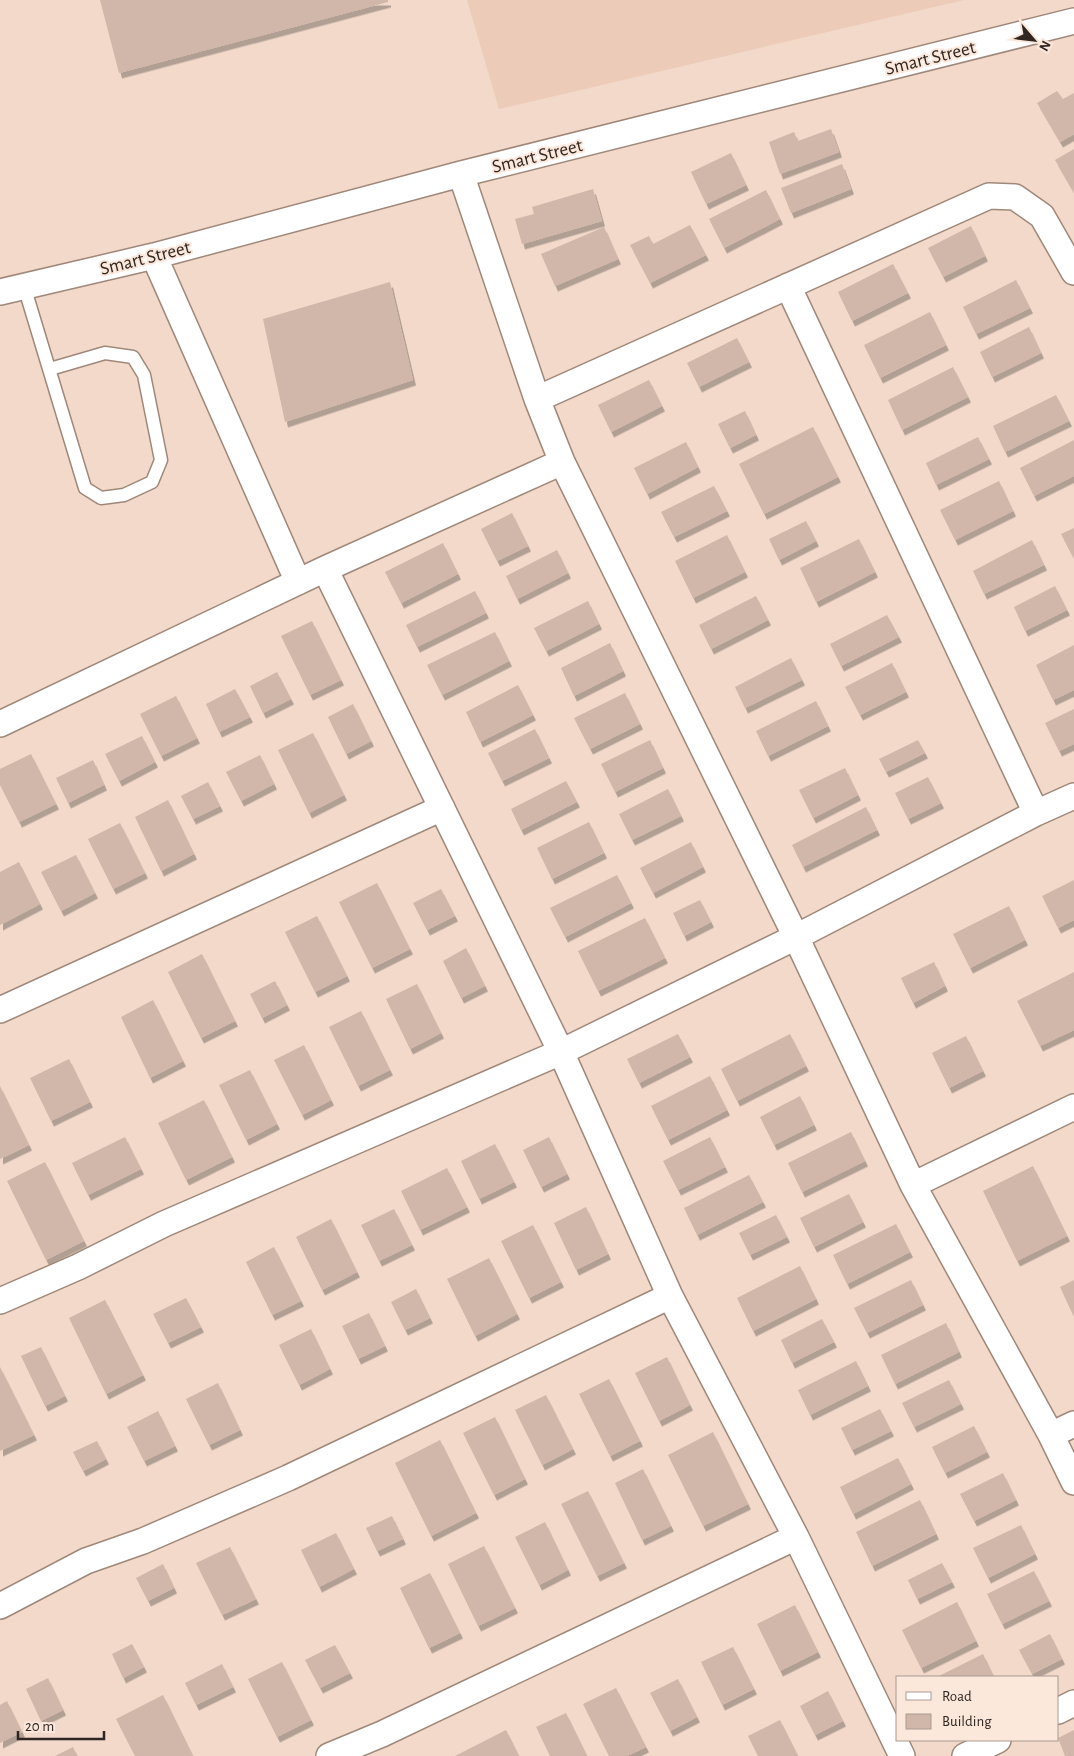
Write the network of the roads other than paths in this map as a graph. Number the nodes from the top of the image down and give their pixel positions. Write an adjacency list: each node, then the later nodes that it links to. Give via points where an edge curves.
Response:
1 (1074, 21): 2 (street, Smart Street)
2 (461, 174): 3 (street, Smart Street); 9 (street)
3 (154, 256): 5 (street, Smart Street); 12 (street)
4 (1074, 272): 6 (street, via 1042,216 1015,197 988,196)
5 (24, 286): 7 (street, Smart Street); 8 (lane)
6 (788, 286): 9 (street); 16 (street)
7 (0, 292)
8 (50, 369): 8 (lane, via 86,488 101,498 124,495 152,482 161,460 144,375 133,357 104,353)
9 (537, 399): 10 (street)
10 (562, 462): 11 (street); 17 (street)
11 (325, 569): 12 (street); 15 (street)
12 (298, 582): 13 (street)
13 (0, 724)
14 (1074, 796): 16 (street)
15 (442, 808): 18 (street); 19 (street)
16 (1036, 814): 17 (street)
17 (796, 937): 19 (street); 21 (street)
18 (0, 1010)
19 (561, 1052): 22 (street); 23 (street, via 173,1220)
20 (1074, 1106): 21 (street)
21 (912, 1185): 25 (street)
22 (670, 1296): 27 (street); 28 (street, via 288,1478 143,1541 86,1561)
23 (0, 1301)
24 (1074, 1424): 25 (street)
25 (1051, 1435): 26 (street)
26 (1074, 1482)
27 (796, 1537): 32 (street, via 382,1734); 33 (street)
28 (0, 1606)
29 (1074, 1703): 30 (street)
30 (1059, 1710)
31 (996, 1741): 34 (street)
32 (329, 1756)
33 (902, 1756)
34 (965, 1756)

